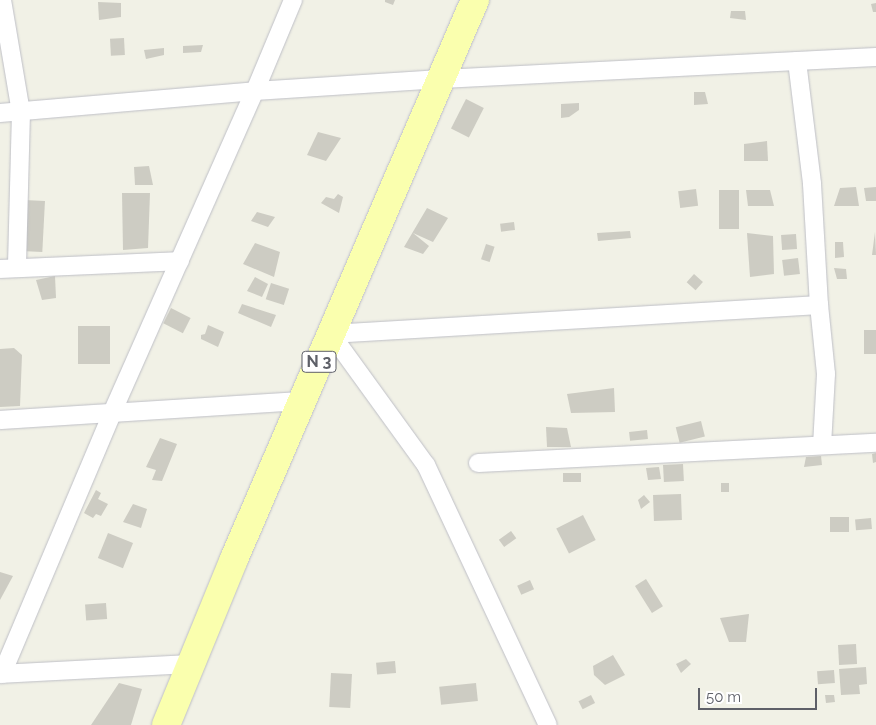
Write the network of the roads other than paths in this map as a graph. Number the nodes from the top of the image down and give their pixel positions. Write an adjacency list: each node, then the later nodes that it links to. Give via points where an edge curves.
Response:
1 (2, 0): 8 (street)
2 (293, 0): 7 (street)
3 (475, 0): 6 (main road, N 3)
4 (876, 57): 5 (street)
5 (797, 61): 6 (street); 12 (street, via 812,184)
6 (441, 79): 7 (street); 13 (main road, N 3)
7 (255, 91): 8 (street); 10 (street)
8 (22, 112): 9 (street); 11 (street)
9 (0, 113)
10 (180, 261): 11 (street); 15 (street)
11 (8, 268)
12 (819, 305): 13 (street); 18 (street, via 826,374)
13 (331, 334): 14 (main road, N 3); 23 (street, via 426,465)
14 (302, 401): 15 (street); 20 (main road, N 3)
15 (112, 413): 16 (street); 21 (street)
16 (0, 420)
17 (876, 443): 18 (street)
18 (822, 446): 19 (street)
19 (478, 464)
20 (191, 664): 21 (street); 22 (main road, N 3)
21 (1, 674)
22 (166, 725)
23 (548, 725)

